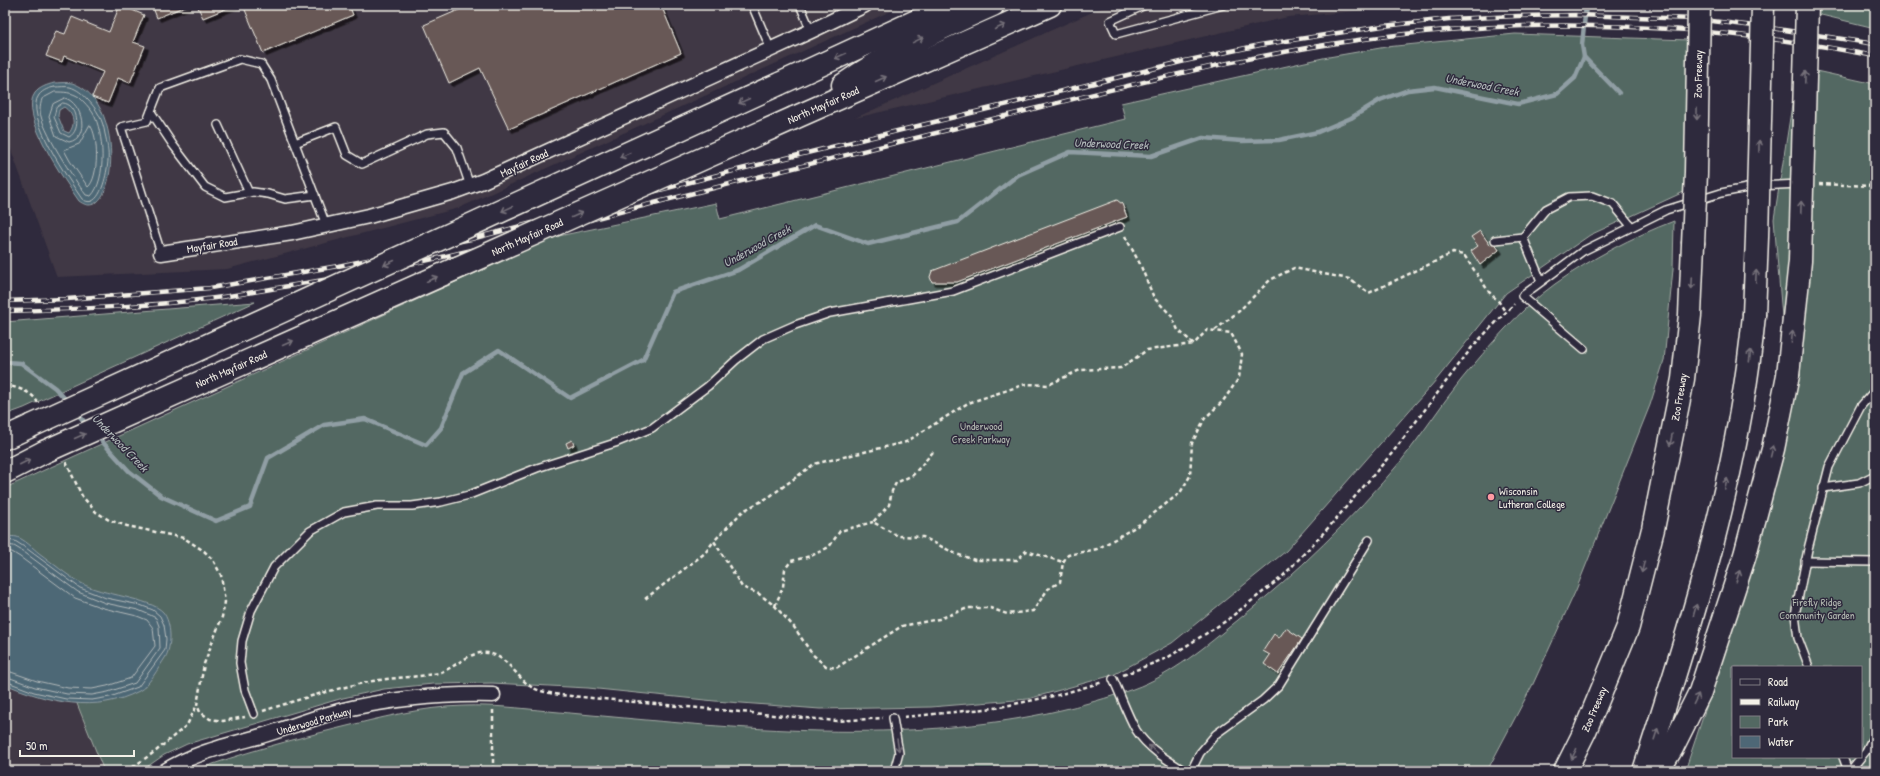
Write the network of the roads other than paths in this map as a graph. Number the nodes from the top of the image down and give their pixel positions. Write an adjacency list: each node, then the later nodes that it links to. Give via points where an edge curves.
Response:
1 (752, 5): 13 (lane)
2 (800, 5): 12 (lane)
3 (865, 5): 12 (street, Mayfair Road)
4 (951, 5): 31 (main road, one-way to 31, bridge, via 36,418)
5 (993, 5): 15 (main road, one-way to 5, via 901,48)
6 (1050, 5): 15 (main road, North Mayfair Road, one-way to 6)
7 (1146, 5): 8 (lane, via 1110,20 1116,34)
8 (1223, 5)
9 (1699, 5): 51 (main road, Zoo Freeway, one-way to 51, bridge, via 1690,315 1683,379 1651,536 1628,627 1585,731)
10 (1763, 5): 52 (main road, one-way to 10, bridge, via 1714,544 1736,441 1750,356 1757,236)
11 (1807, 5): 53 (main road, one-way to 11, bridge, via 1700,692 1745,555 1773,450 1788,375 1800,261)
12 (811, 31): 13 (street, Mayfair Road)
13 (771, 50): 19 (street, Mayfair Road)
14 (151, 112): 17 (lane, via 160,88 240,59 260,64 271,80); 20 (lane, via 205,187 225,197); 27 (lane, via 148,121 121,127)
15 (799, 116): 32 (main road, North Mayfair Road, one-way to 15, bridge, via 54,455)
16 (218, 125): 20 (lane)
17 (295, 143): 19 (lane, via 336,127 347,155 362,164 427,134 444,132 457,148); 21 (lane)
18 (1813, 183): 23 (lane, via 1757,186 1721,193 1666,210)
19 (470, 186): 22 (street, Mayfair Road, via 382,212)
20 (249, 193): 21 (lane, via 268,194 285,199)
21 (315, 195): 22 (lane)
22 (326, 225): 27 (street, Mayfair Road, via 292,233)
23 (1631, 226): 25 (lane, via 1613,204 1592,196 1569,197 1546,209); 28 (lane, via 1583,251)
24 (1120, 227): 41 (lane, via 953,290 837,312 795,325 763,339 708,386 652,428 615,443 537,468 469,496 412,506 377,506 344,512 310,531 274,567 251,612 242,640 240,663 245,690)
25 (1523, 237): 26 (lane); 28 (lane)
26 (1495, 240)
27 (161, 253)
28 (1541, 281): 29 (lane, via 1522,296)
29 (1584, 349)
30 (1875, 390): 34 (lane, via 1861,406 1829,467)
31 (5, 438)
32 (5, 472)
33 (1875, 475): 34 (lane, via 1860,483)
34 (1823, 488): 36 (lane)
35 (1369, 540): 50 (lane, via 1279,685 1263,700 1216,734 1200,753)
36 (1806, 561): 37 (lane); 38 (lane, via 1795,615 1798,638)
37 (1875, 562)
38 (1808, 666)
39 (1113, 679): 49 (lane, one-way to 39, via 1146,743 1136,730)
40 (492, 695): 47 (street, Underwood Parkway, via 460,694 420,698 339,712 228,745)
41 (254, 714)
42 (893, 718): 48 (lane, one-way to 48, via 899,753)
43 (1875, 733): 44 (lane)
44 (1862, 756)
45 (1843, 758): 54 (lane)
46 (1860, 758): 54 (lane)
47 (165, 771)
48 (894, 771)
49 (1185, 771)
50 (1191, 771)
51 (1565, 771)
52 (1644, 771)
53 (1658, 771)
54 (1849, 771)

